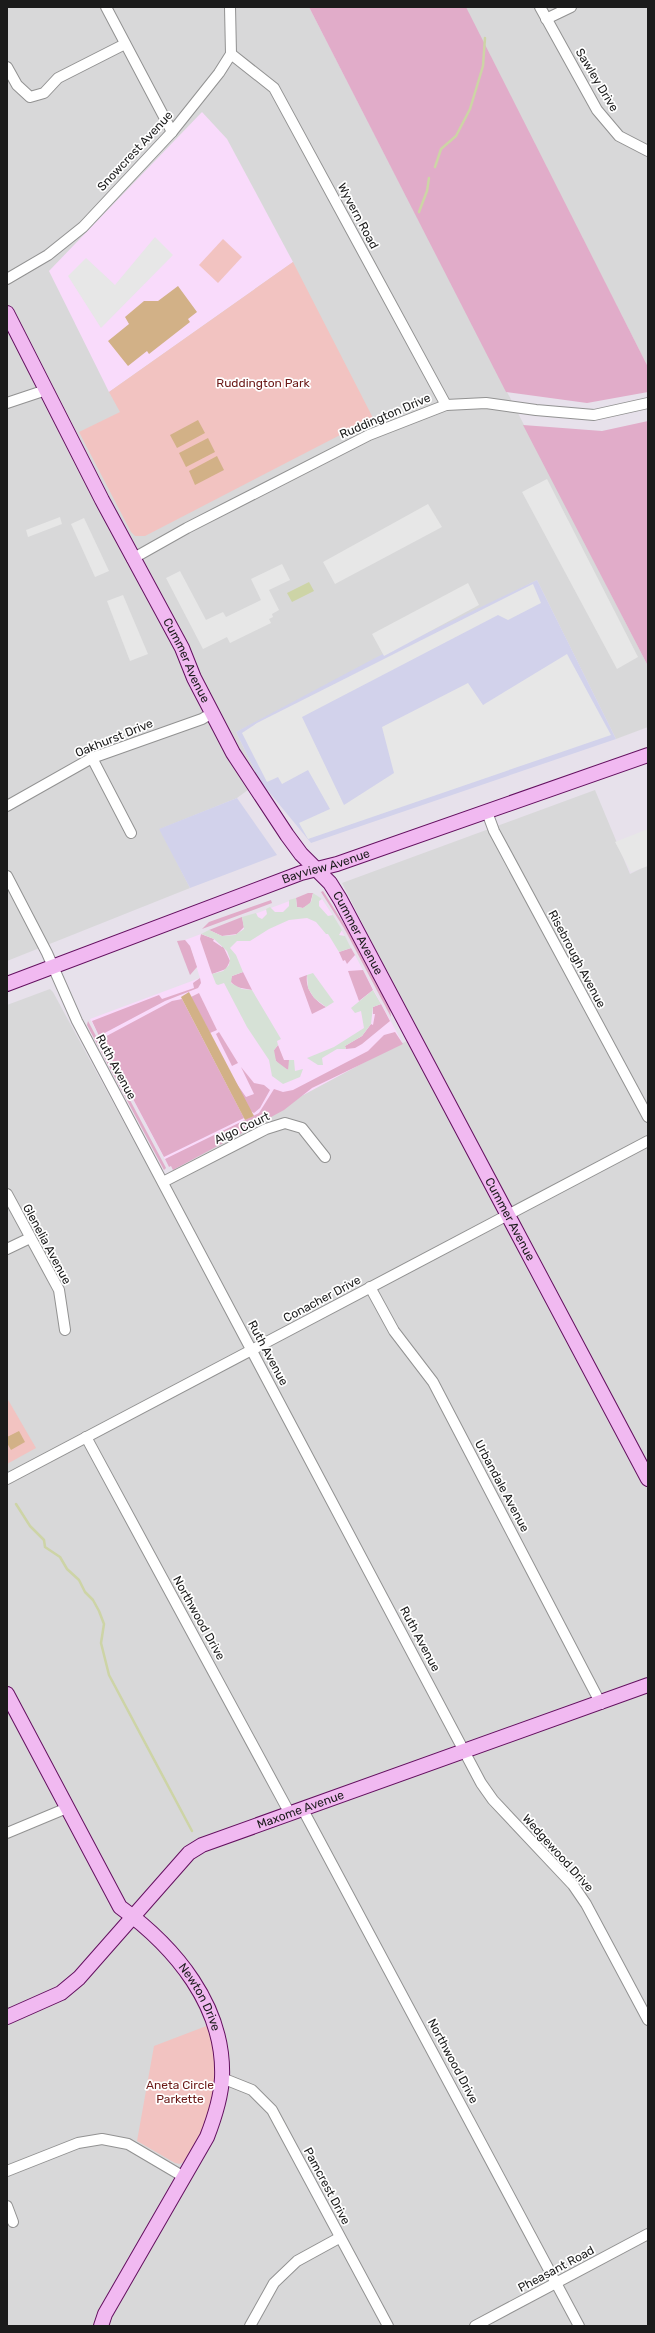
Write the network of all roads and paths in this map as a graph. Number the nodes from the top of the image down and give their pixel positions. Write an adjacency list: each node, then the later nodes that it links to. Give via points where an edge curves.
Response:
1 (106, 7): 6 (street)
2 (230, 7): 7 (street)
3 (540, 7): 5 (street, Sawley Drive)
4 (571, 7): 5 (street)
5 (546, 19): 10 (street, Sawley Drive, via 597,110 619,136)
6 (125, 44): 8 (street, via 58,78 44,93 30,97 16,85); 9 (street)
7 (230, 54): 9 (street, Snowcrest Avenue, via 219,73); 16 (street, Wyvern Road, via 274,88)
8 (7, 67)
9 (172, 132): 11 (street, Snowcrest Avenue, via 82,227 48,255)
10 (648, 151)
11 (7, 279)
12 (7, 313): 13 (street, Cummer Avenue)
13 (46, 390): 14 (street); 17 (street, Cummer Avenue)
14 (7, 403)
15 (648, 403): 16 (street, Ruddington Drive, via 594,415 486,403)
16 (446, 405): 17 (street, Ruddington Drive, via 369,435)
17 (132, 559): 18 (street, Cummer Avenue, via 182,648)
18 (212, 712): 20 (street, Oakhurst Drive, via 202,719); 24 (street, Cummer Avenue, via 233,752 278,822 301,854)
19 (648, 755): 22 (street, Bayview Avenue)
20 (92, 758): 21 (street, Oakhurst Drive); 23 (street)
21 (7, 806)
22 (487, 812): 24 (street, Bayview Avenue); 28 (street, Risebrough Avenue, via 494,831)
23 (131, 833)
24 (316, 869): 26 (street, Bayview Avenue); 33 (street, Cummer Avenue, via 330,883 340,899)
25 (7, 876): 26 (street, Ruth Avenue)
26 (53, 967): 27 (street, Bayview Avenue); 31 (street, Ruth Avenue, via 77,1021)
27 (7, 984)
28 (648, 1117)
29 (648, 1140): 33 (street, Conacher Drive)
30 (325, 1157): 31 (street, Algo Court, via 302,1128 285,1123 266,1129)
31 (162, 1182): 38 (street, Ruth Avenue)
32 (7, 1194): 34 (street, Glenelia Avenue)
33 (508, 1214): 36 (street, Conacher Drive); 41 (street, Cummer Avenue)
34 (30, 1238): 35 (street); 37 (street, Glenelia Avenue, via 59,1290)
35 (7, 1249)
36 (370, 1287): 38 (street, Conacher Drive); 44 (street, Urbandale Avenue, via 394,1330 433,1382)
37 (66, 1330)
38 (252, 1350): 39 (street, Conacher Drive); 45 (street, Ruth Avenue)
39 (86, 1437): 40 (street, Conacher Drive); 47 (street, Northwood Drive)
40 (7, 1479)
41 (648, 1479)
42 (648, 1685): 44 (street, Maxome Avenue)
43 (7, 1694): 46 (street, Newton Drive)
44 (601, 1704): 45 (street, Maxome Avenue)
45 (464, 1750): 47 (street, Maxome Avenue); 51 (street, Wedgewood Drive, via 493,1800 573,1885 586,1904)
46 (67, 1808): 48 (street); 49 (street, Newton Drive, via 120,1907)
47 (296, 1810): 49 (street, Maxome Avenue, via 202,1845 189,1853); 59 (street, Northwood Drive)
48 (7, 1833)
49 (133, 1916): 50 (street, Maxome Avenue, via 79,1978 61,1994); 52 (street, Newton Drive, via 173,1954 201,1995 217,2028)
50 (7, 2017)
51 (648, 2020)
52 (222, 2078): 54 (street, Newton Drive, via 217,2107 207,2137); 58 (street, Pamcrest Drive, via 252,2090 272,2110)
53 (7, 2171): 54 (street, via 78,2143 102,2139 128,2144)
54 (184, 2177): 60 (street, Newton Drive, via 105,2314)
55 (7, 2206): 56 (street)
56 (13, 2222)
57 (648, 2234): 59 (street, Pheasant Road)
58 (340, 2238): 61 (street, via 297,2261 274,2283); 62 (street, Pamcrest Drive)
59 (556, 2283): 63 (street, Pheasant Road); 64 (street, Northwood Drive)
60 (101, 2326)
61 (250, 2326)
62 (388, 2326)
63 (475, 2326)
64 (579, 2326)

